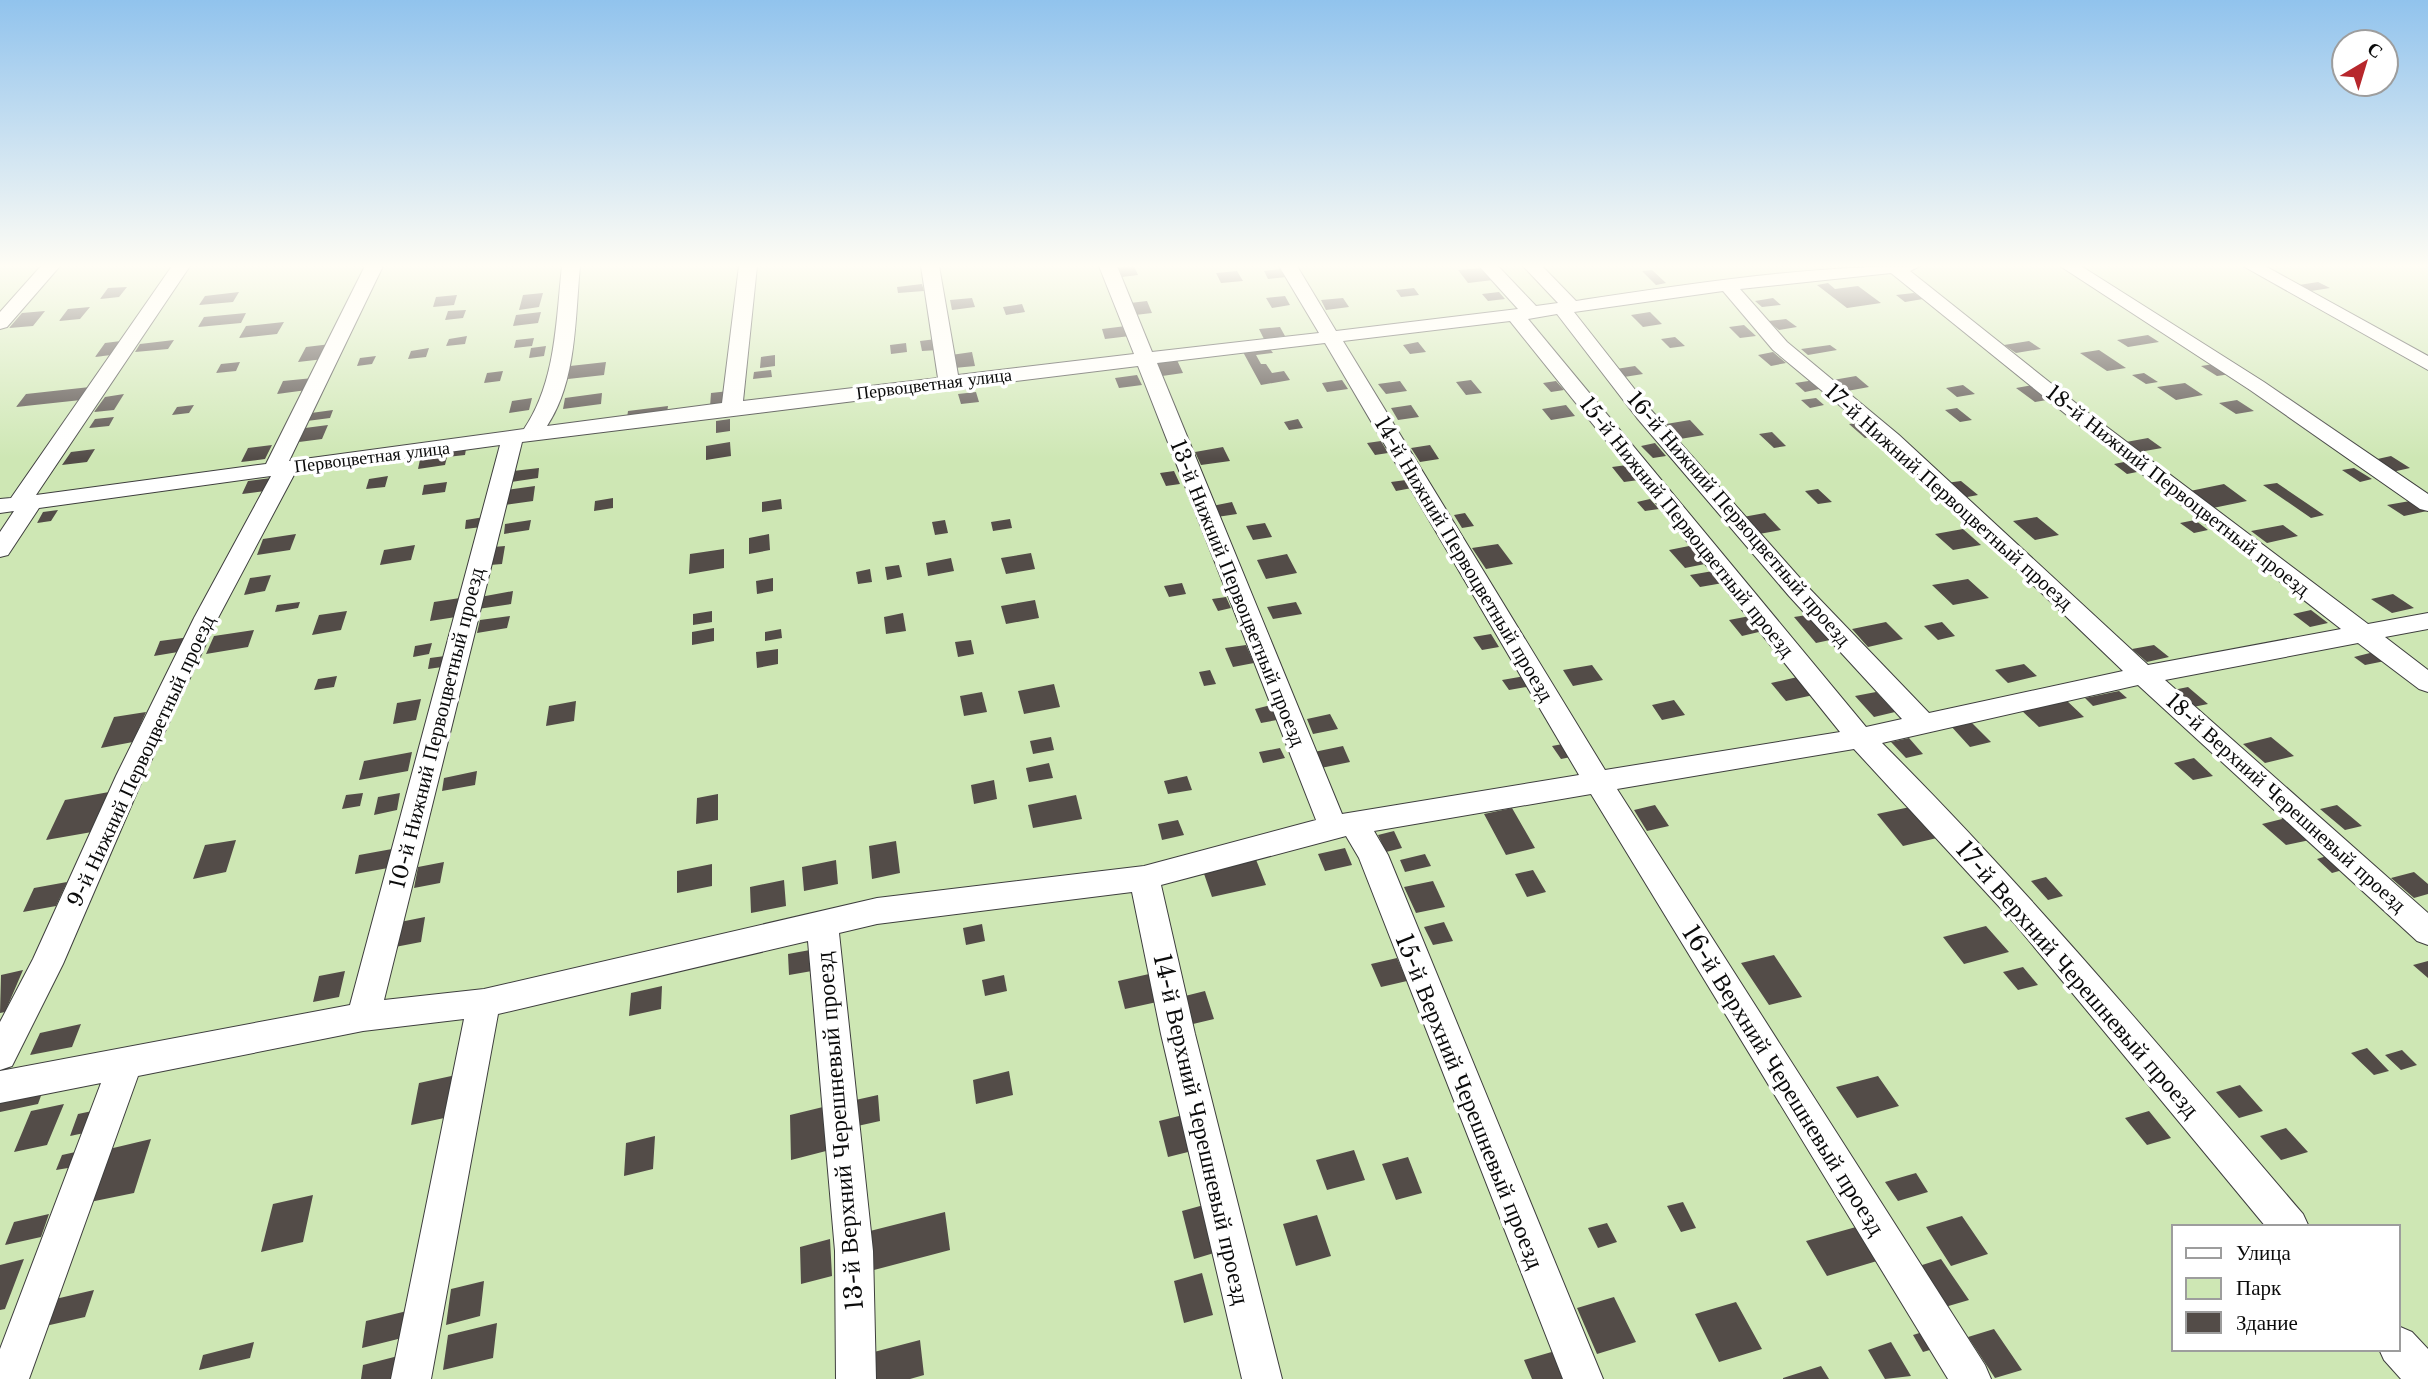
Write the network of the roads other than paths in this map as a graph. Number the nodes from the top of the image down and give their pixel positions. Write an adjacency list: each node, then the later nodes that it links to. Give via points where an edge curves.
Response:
1 (136, 330): 22 (lane)
2 (344, 330): 21 (lane, 9-й Нижний Первоцветный проезд)
3 (562, 330): 20 (lane, 10-й Нижний Первоцветный проезд, via 554,392 543,421)
4 (741, 330): 19 (lane)
5 (940, 330): 18 (lane)
6 (1132, 330): 16 (lane, 13-й Нижний Первоцветный проезд)
7 (1327, 330): 15 (lane, 14-й Нижний Первоцветный проезд)
8 (1380, 330): 15 (lane, Первоцветная улица)
9 (1536, 330): 30 (lane, 15-й Нижний Первоцветный проезд)
10 (1583, 330): 29 (lane, 16-й Нижний Первоцветный проезд, via 1644,414 1798,592)
11 (1767, 330): 27 (lane, 17-й Нижний Первоцветный проезд, via 1892,439)
12 (1974, 330): 26 (lane, 18-й Нижний Первоцветный проезд)
13 (2170, 330): 23 (lane)
14 (2368, 330): 17 (lane)
15 (1330, 336): 16 (lane, Первоцветная улица); 31 (lane, 14-й Нижний Первоцветный проезд)
16 (1143, 359): 18 (lane, Первоцветная улица); 32 (lane, 13-й Нижний Первоцветный проезд)
17 (2428, 364)
18 (949, 383): 19 (lane, Первоцветная улица)
19 (732, 408): 20 (lane, Первоцветная улица)
20 (522, 437): 21 (lane, Первоцветная улица); 37 (lane, 10-й Нижний Первоцветный проезд)
21 (280, 469): 22 (lane, Первоцветная улица); 38 (lane, 9-й Нижний Первоцветный проезд)
22 (16, 504): 24 (lane)
23 (2428, 504)
24 (0, 550)
25 (2428, 621): 26 (lane)
26 (2362, 633): 27 (lane); 28 (lane, 18-й Нижний Первоцветный проезд)
27 (2143, 675): 29 (lane); 35 (lane, 18-й Верхний Черешневый проезд)
28 (2428, 683)
29 (1923, 724): 30 (lane)
30 (1860, 738): 31 (lane); 41 (lane, 17-й Верхний Черешневый проезд, via 2049,941)
31 (1598, 782): 32 (lane); 49 (lane, 16-й Верхний Черешневый проезд)
32 (1343, 826): 33 (lane); 48 (lane, 15-й Верхний Черешневый проезд, via 1373,855)
33 (1144, 878): 34 (lane, via 877,911); 47 (lane, 14-й Верхний Черешневый проезд)
34 (822, 924): 36 (lane); 46 (lane, 13-й Верхний Черешневый проезд, via 854,1251)
35 (2428, 932)
36 (484, 1003): 37 (lane); 45 (lane)
37 (363, 1017): 39 (lane)
38 (0, 1055)
39 (126, 1063): 40 (lane); 44 (lane)
40 (0, 1087)
41 (2288, 1225)
42 (2400, 1348): 43 (lane)
43 (2428, 1378)
44 (9, 1379)
45 (411, 1379)
46 (856, 1379)
47 (1262, 1379)
48 (1583, 1379)
49 (1970, 1379)

